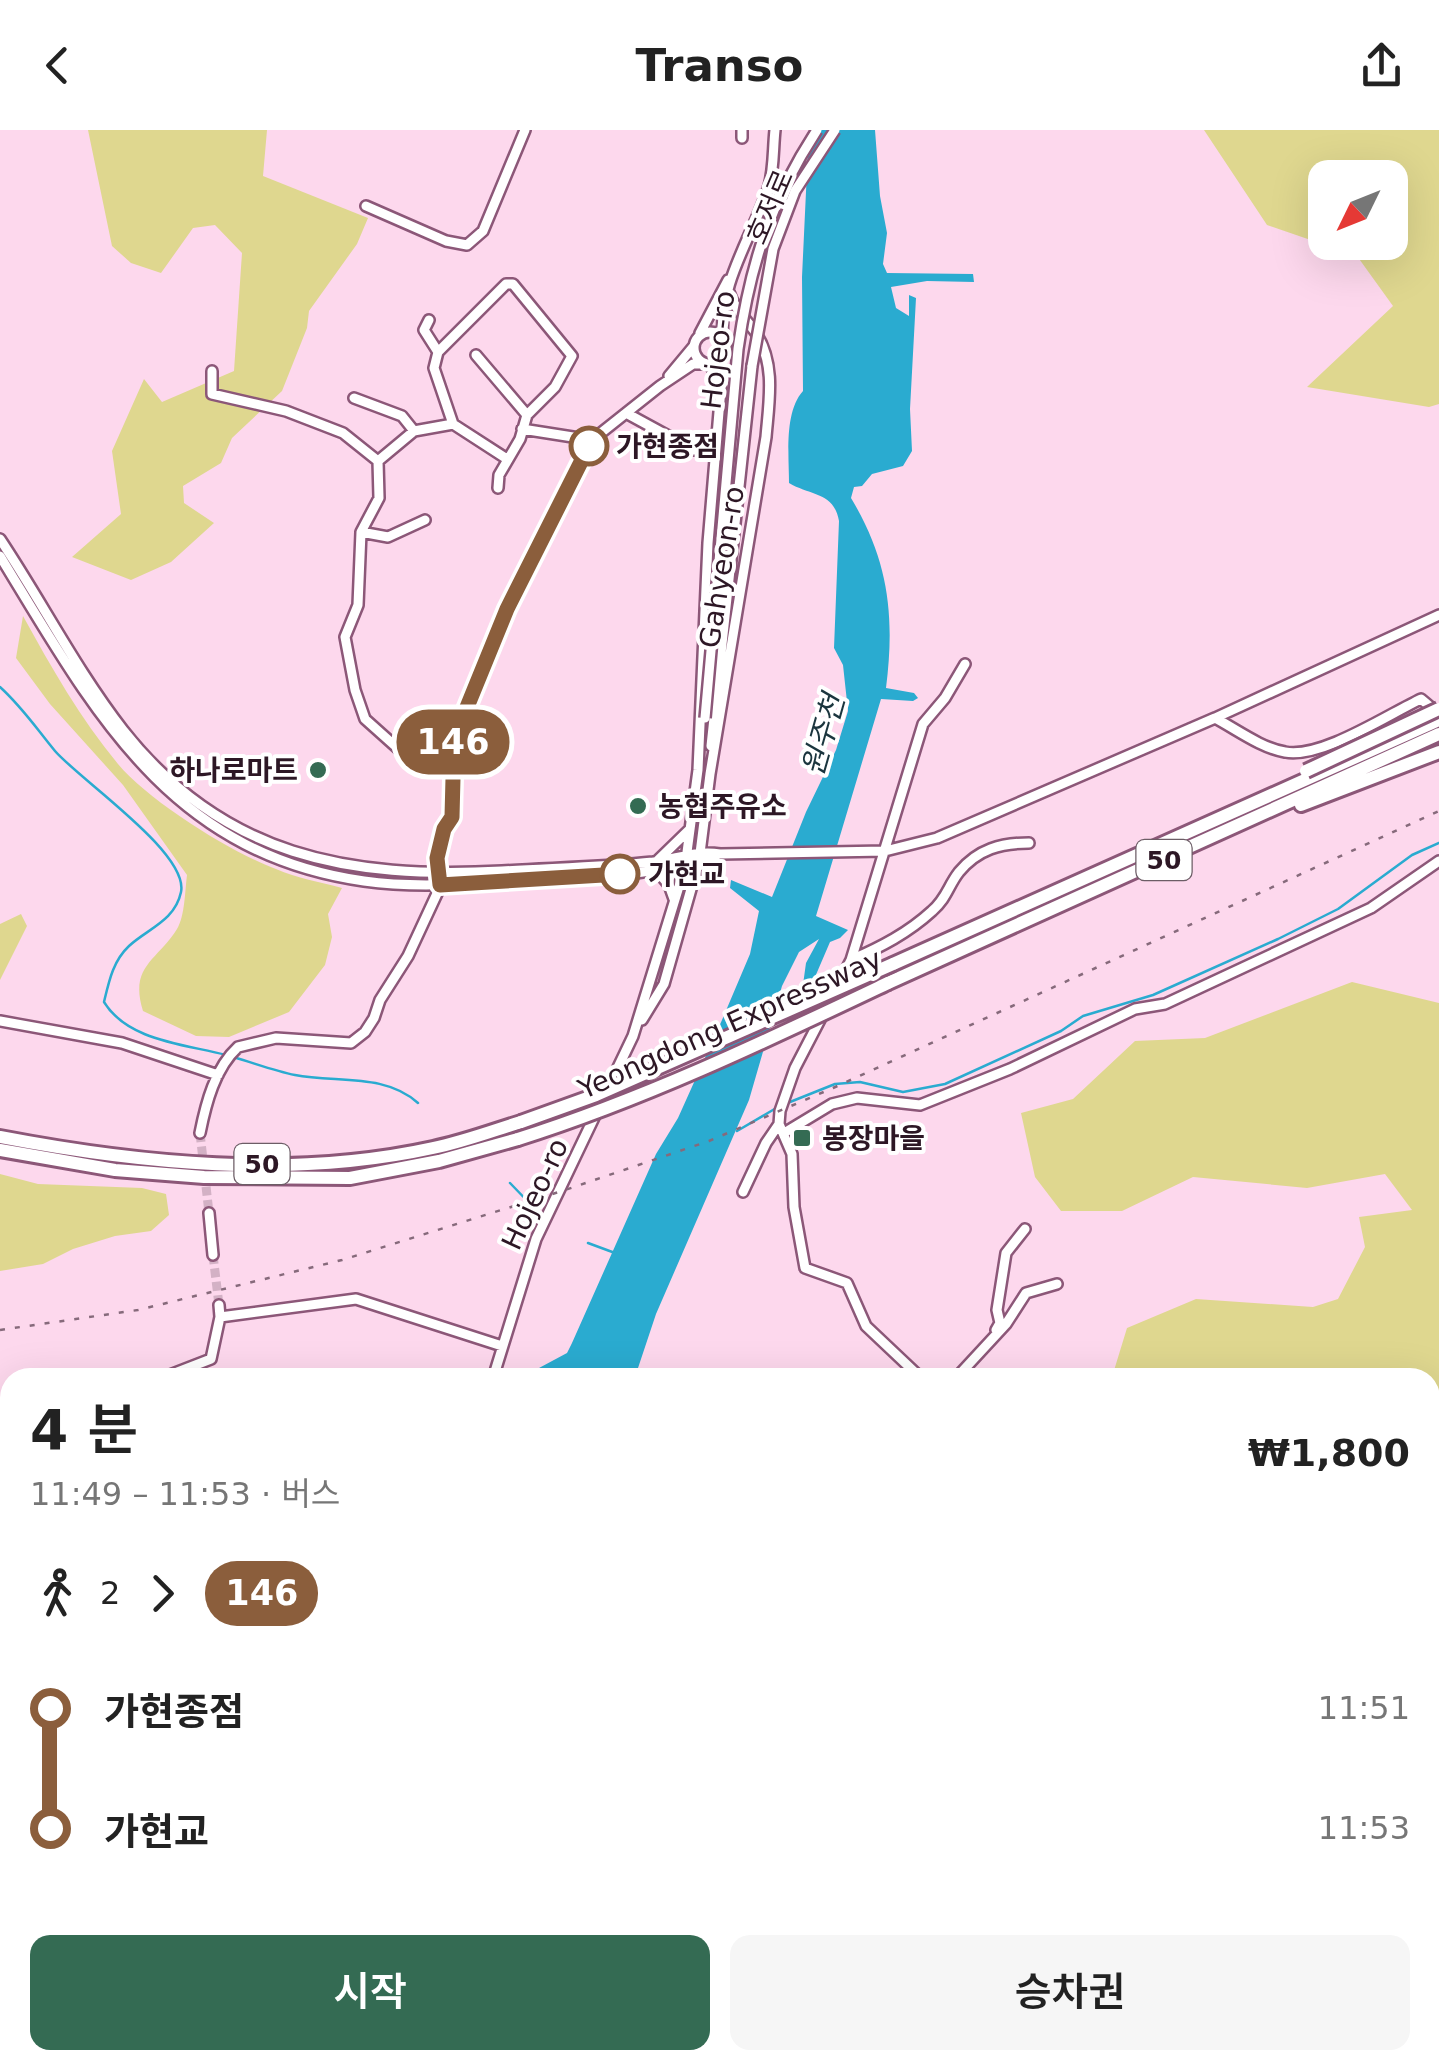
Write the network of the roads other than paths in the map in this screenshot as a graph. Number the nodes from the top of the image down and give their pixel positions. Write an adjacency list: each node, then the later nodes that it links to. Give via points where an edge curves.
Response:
1 (525, 130): 5 (street, via 483,231 467,245)
2 (775, 130): 6 (street, via 770,184)
3 (817, 130): 36 (street, Hojeo-ro, bridge, via 759,243 746,293)
4 (834, 130): 36 (street, 호저로, bridge, via 795,191 767,278)
5 (366, 206)
6 (734, 268): 7 (street); 9 (street)
7 (730, 292): 10 (street); 36 (street, Gahyeon-ro, via 767,354 770,387 766,438)
8 (429, 320): 12 (street, via 424,330)
9 (699, 335): 10 (street, via 710,331); 11 (street)
10 (724, 338): 14 (street, via 726,353)
11 (694, 346): 14 (street); 16 (street)
12 (438, 352): 19 (street, via 513,284 572,356); 20 (street, via 434,368)
13 (476, 356): 19 (street)
14 (708, 364): 16 (street, via 692,364); 36 (street, via 721,388 708,543)
15 (212, 371): 26 (street, via 212,394 343,432)
16 (660, 386): 18 (street)
17 (354, 398): 22 (street, via 402,416)
18 (626, 413): 23 (street); 24 (street)
19 (527, 416): 21 (street)
20 (453, 424): 22 (street); 25 (street)
21 (522, 429): 23 (street); 25 (street)
22 (414, 431): 26 (street)
23 (592, 440): 39 (street, via 507,609 454,739)
24 (694, 450)
25 (507, 460): 27 (street)
26 (378, 461): 29 (street, via 379,498)
27 (498, 488)
28 (425, 520): 29 (street, via 388,537)
29 (361, 532): 39 (street, via 358,605 345,637 365,718 403,753)
30 (0, 539): 50 (street, via 104,704 173,785 246,834 312,860)
31 (0, 556): 50 (street, via 97,711 150,776 194,812 308,869 364,881)
32 (1439, 615): 35 (street)
33 (965, 664): 44 (street, via 923,724)
34 (1437, 713): 35 (street, via 1421,699 1300,754 1280,752); 40 (highway, Yeongdong Expressway / 50); 40 (highway, bridge)
35 (1215, 718): 44 (street, via 937,838)
36 (708, 725): 42 (street, Hojeo-ro); 46 (street, Hojeo-ro)
37 (1439, 734): 41 (highway, Yeongdong Expressway / 50)
38 (1439, 752): 41 (highway)
39 (452, 767): 50 (street, via 454,802 437,858)
40 (1202, 825): 58 (highway, Yeongdong Expressway / 50, bridge, via 596,1095 434,1148 278,1164 110,1156)
41 (1242, 825): 59 (highway, Yeongdong Expressway / 50, bridge, via 673,1080 562,1125 439,1161 350,1178 268,1179 115,1170)
42 (690, 829): 45 (street, Hojeo-ro); 48 (street)
43 (1029, 843): 52 (street, via 990,847 973,858 922,920)
44 (885, 851): 46 (street); 52 (street)
45 (686, 855): 46 (street); 48 (street); 49 (street, Hojeo-ro)
46 (700, 856): 49 (street); 54 (street, Hojeo-ro, via 664,984)
47 (1439, 861): 56 (street, via 1372,908 961,1090 920,1104 857,1098)
48 (657, 867): 49 (street); 50 (street); 51 (street)
49 (685, 867): 51 (street, Hojeo-ro)
50 (440, 880): 55 (street, via 415,943 365,1032 351,1042 276,1038 233,1051)
51 (675, 903): 54 (street, Hojeo-ro)
52 (851, 960): 56 (street, via 795,1068 780,1111)
53 (0, 1021): 55 (street, via 122,1043)
54 (633, 1036): 68 (street, Hojeo-ro, via 536,1239)
55 (220, 1071): 57 (street)
56 (782, 1128): 60 (street, via 766,1143); 71 (street, via 792,1154 804,1268 847,1284 866,1326)
57 (200, 1133)
58 (0, 1137)
59 (0, 1150)
60 (742, 1192)
61 (209, 1212): 63 (street)
62 (1025, 1229): 67 (street, via 1006,1252 1000,1323)
63 (213, 1255)
64 (1058, 1284): 67 (street, via 1026,1294)
65 (219, 1305): 66 (street)
66 (220, 1317): 68 (street, via 356,1299); 69 (street, via 211,1359)
67 (989, 1340): 72 (street)
68 (502, 1346): 70 (street, Hojeo-ro)
69 (188, 1368)
70 (496, 1368)
71 (910, 1368)
72 (965, 1368)

